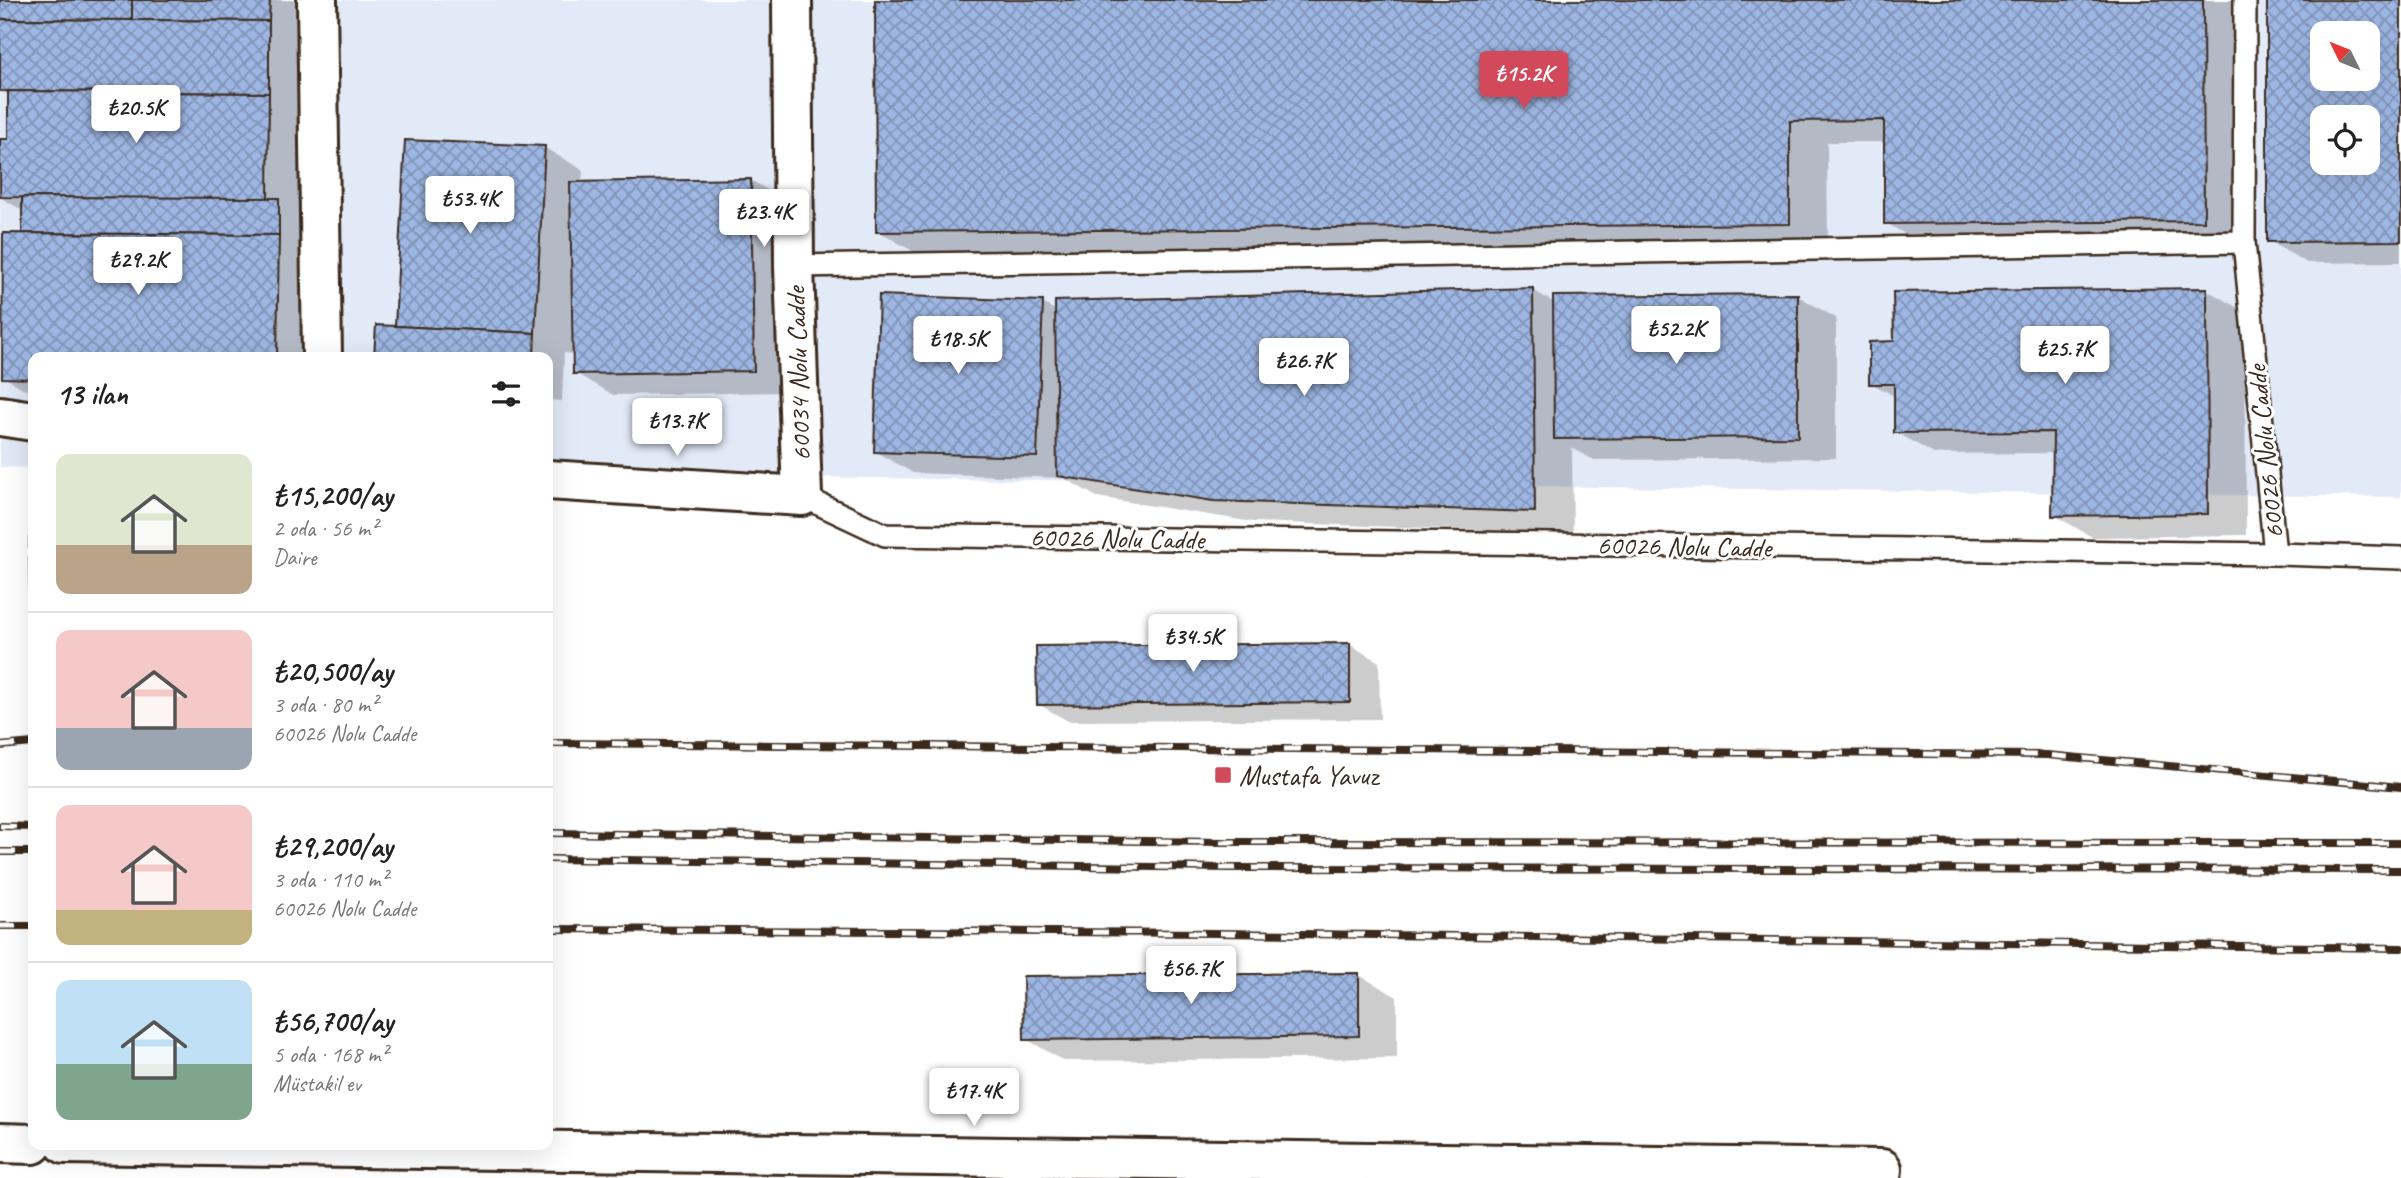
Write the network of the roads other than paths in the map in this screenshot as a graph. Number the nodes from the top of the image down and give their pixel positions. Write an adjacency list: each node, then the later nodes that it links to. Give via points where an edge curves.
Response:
1 (317, 0): 6 (street)
2 (792, 0): 5 (street, 60034 Nolu Cadde)
3 (2245, 0): 4 (lane, 60026 Nolu Cadde)
4 (2244, 242): 5 (lane); 11 (lane, 60026 Nolu Cadde)
5 (794, 266): 10 (street, 60034 Nolu Cadde)
6 (322, 352)
7 (0, 416): 8 (street)
8 (28, 420)
9 (553, 480): 10 (street, 60026 Nolu Cadde)
10 (802, 496): 11 (lane, 60026 Nolu Cadde, via 885,535)
11 (2275, 554): 12 (lane)
12 (2401, 558)
13 (0, 1143): 14 (street)
14 (28, 1144)
15 (501, 1150): 16 (street, via 1882,1169)
16 (1881, 1178)

